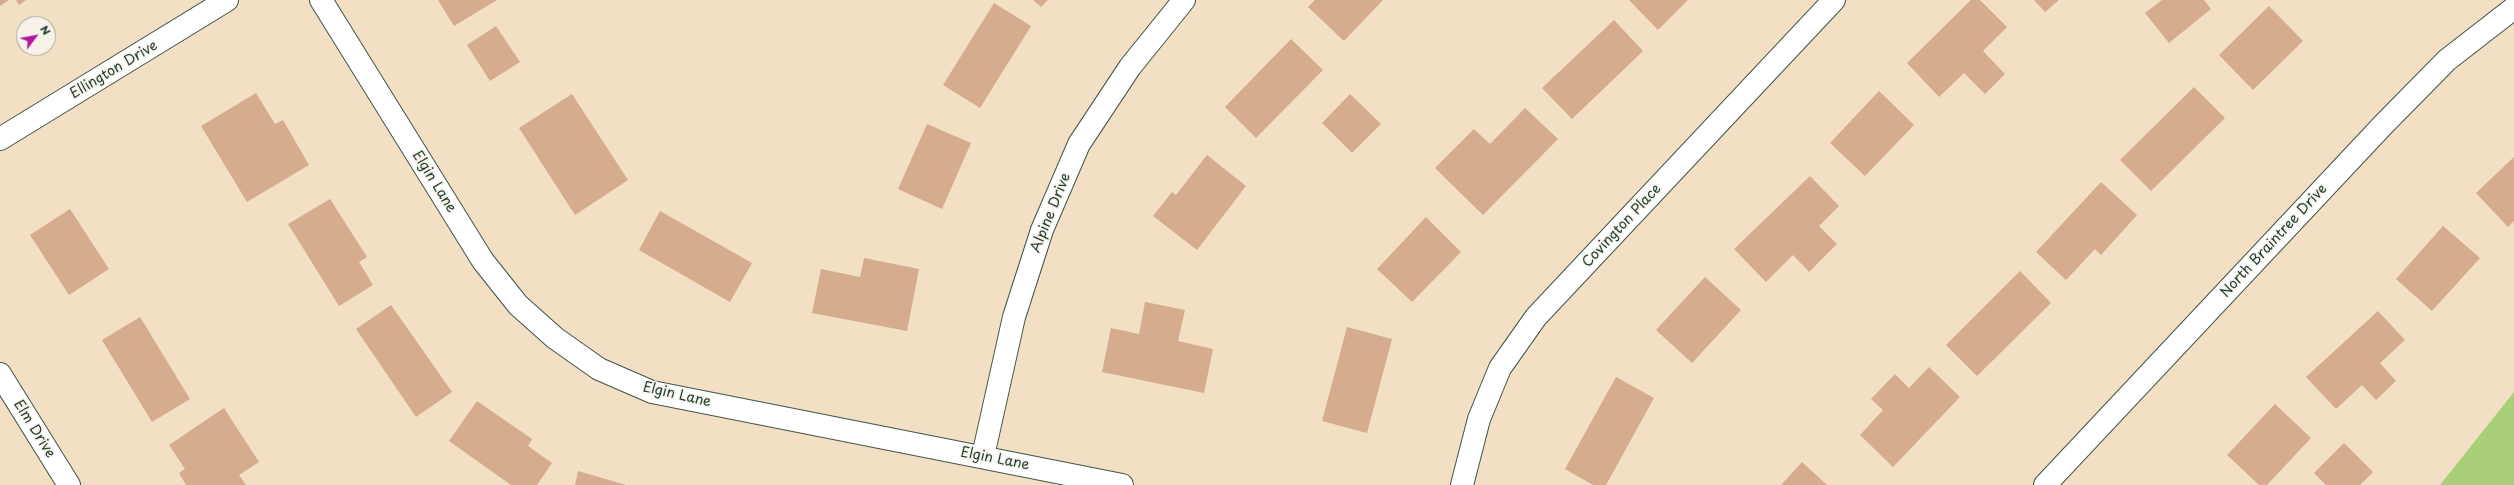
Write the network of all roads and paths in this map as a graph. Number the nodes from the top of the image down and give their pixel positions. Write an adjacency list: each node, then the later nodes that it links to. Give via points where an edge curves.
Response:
1 (227, 0): 6 (street, Ellington Drive)
2 (321, 0): 8 (street, Elgin Lane, via 483,261 518,305 555,338 599,369 652,392)
3 (1184, 0): 8 (street, Alpine Drive, via 1130,67 1079,144 1042,230 1014,317)
4 (1834, 0): 11 (street, Covington Place, via 1536,318 1500,368 1479,419)
5 (2514, 8): 12 (street, North Braintree Drive, via 2447,60 2383,125)
6 (0, 139)
7 (0, 374): 9 (street, Elm Drive)
8 (983, 456): 10 (street, Elgin Lane)
9 (69, 485)
10 (1122, 485)
11 (1462, 485)
12 (2045, 485)

